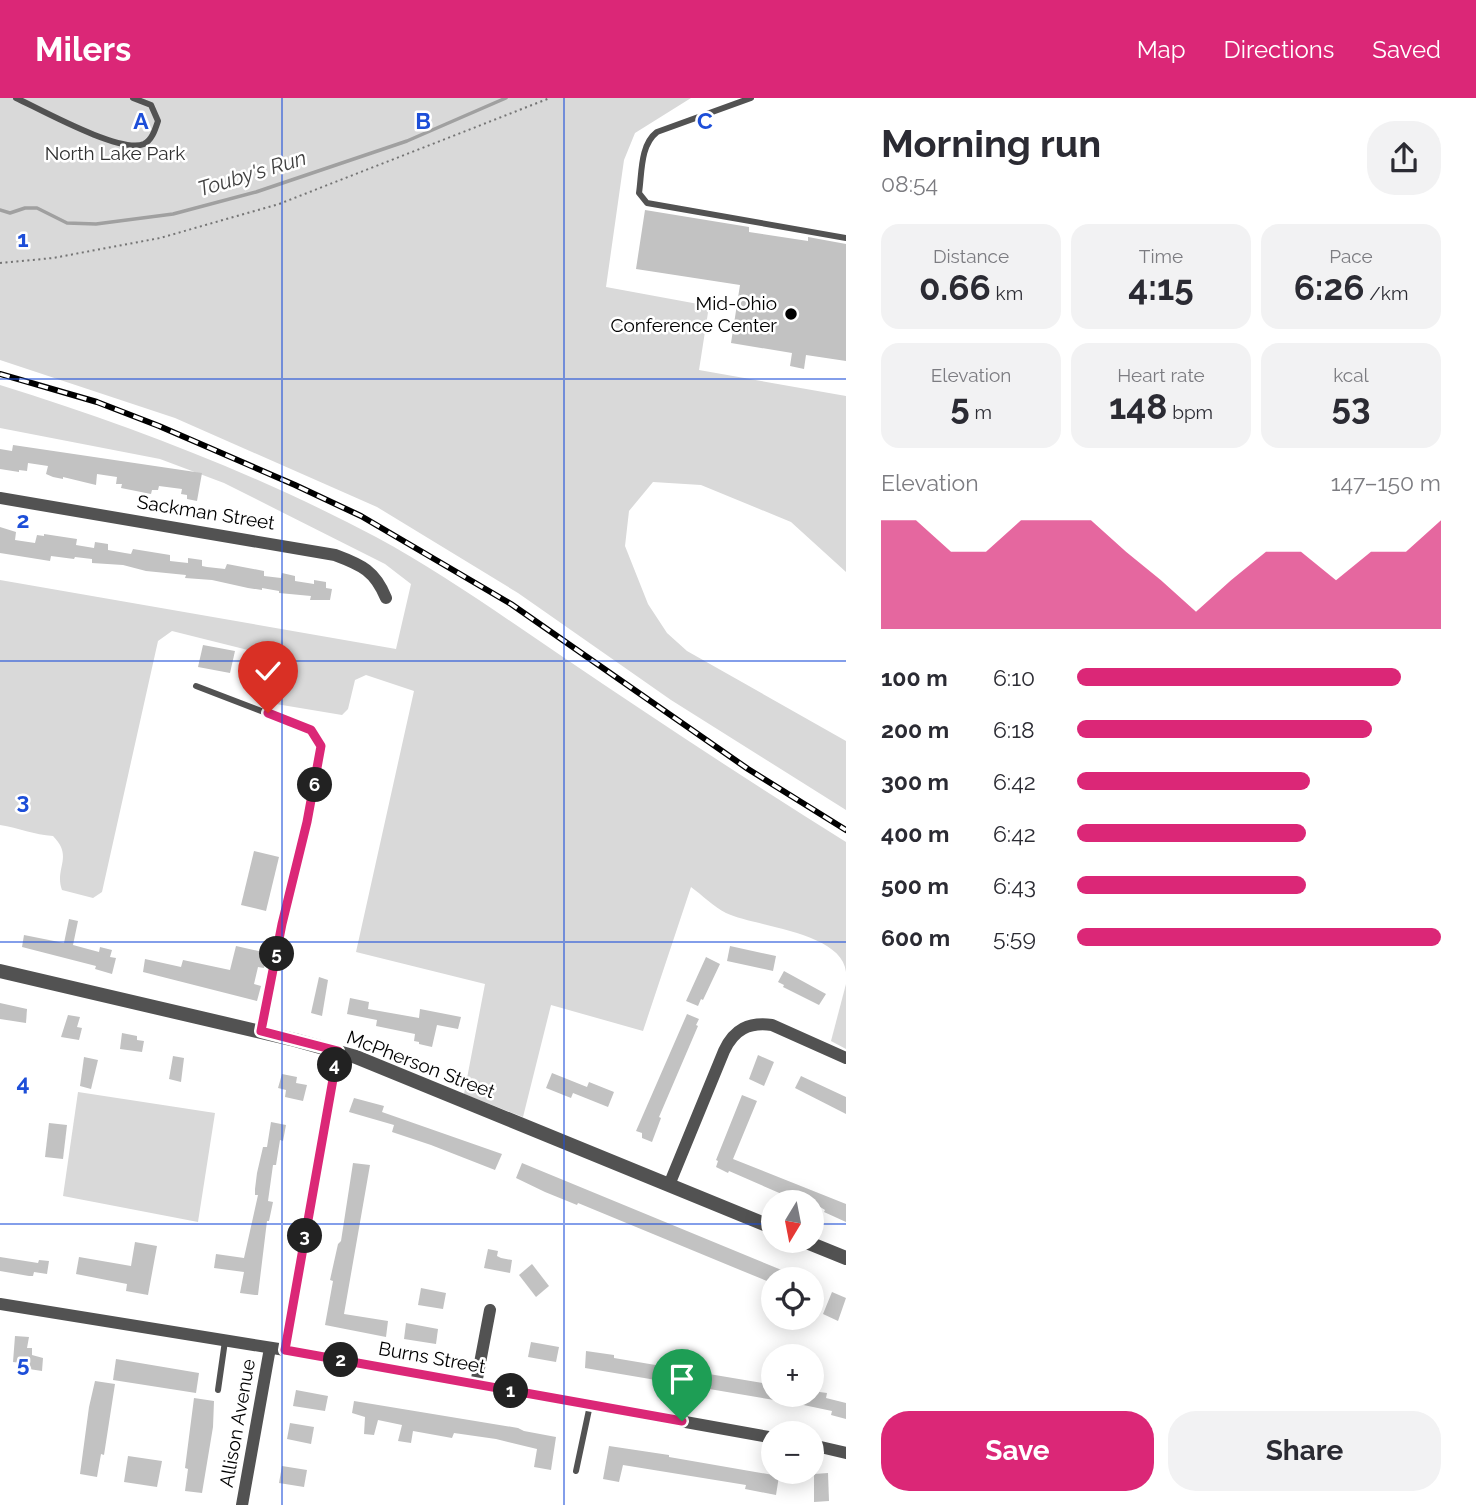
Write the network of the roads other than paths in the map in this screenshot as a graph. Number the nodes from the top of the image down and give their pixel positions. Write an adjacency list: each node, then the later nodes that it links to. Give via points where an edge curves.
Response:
1 (16, 98): 2 (lane, via 93,134 135,146 146,143 158,121 151,105)
2 (133, 98)
3 (751, 98): 4 (lane, via 651,137 645,149 642,199)
4 (846, 238)
5 (0, 498): 6 (street, Sackman Street, via 335,555 373,574)
6 (386, 598)
7 (196, 686): 9 (lane, via 311,730 321,746)
8 (0, 971): 9 (street, McPherson Street)
9 (261, 1031): 10 (street, McPherson Street)
10 (338, 1051): 12 (street, McPherson Street); 20 (street, Allison Avenue)
11 (846, 1058): 12 (street, via 772,1026 745,1026 724,1051)
12 (669, 1185): 13 (street, McPherson Street)
13 (761, 1223)
14 (824, 1249): 15 (street)
15 (846, 1258)
16 (0, 1304): 18 (street, Burns Street)
17 (490, 1310): 21 (street)
18 (225, 1341): 19 (street, Burns Street); 22 (lane)
19 (270, 1348): 20 (street, Burns Street); 28 (street, Allison Avenue)
20 (285, 1350): 21 (street, Burns Street)
21 (476, 1384): 23 (street, Burns Street)
22 (218, 1391)
23 (590, 1405): 24 (street, Burns Street); 27 (lane)
24 (761, 1436)
25 (824, 1448): 26 (street)
26 (846, 1453)
27 (576, 1471)
28 (242, 1505)

